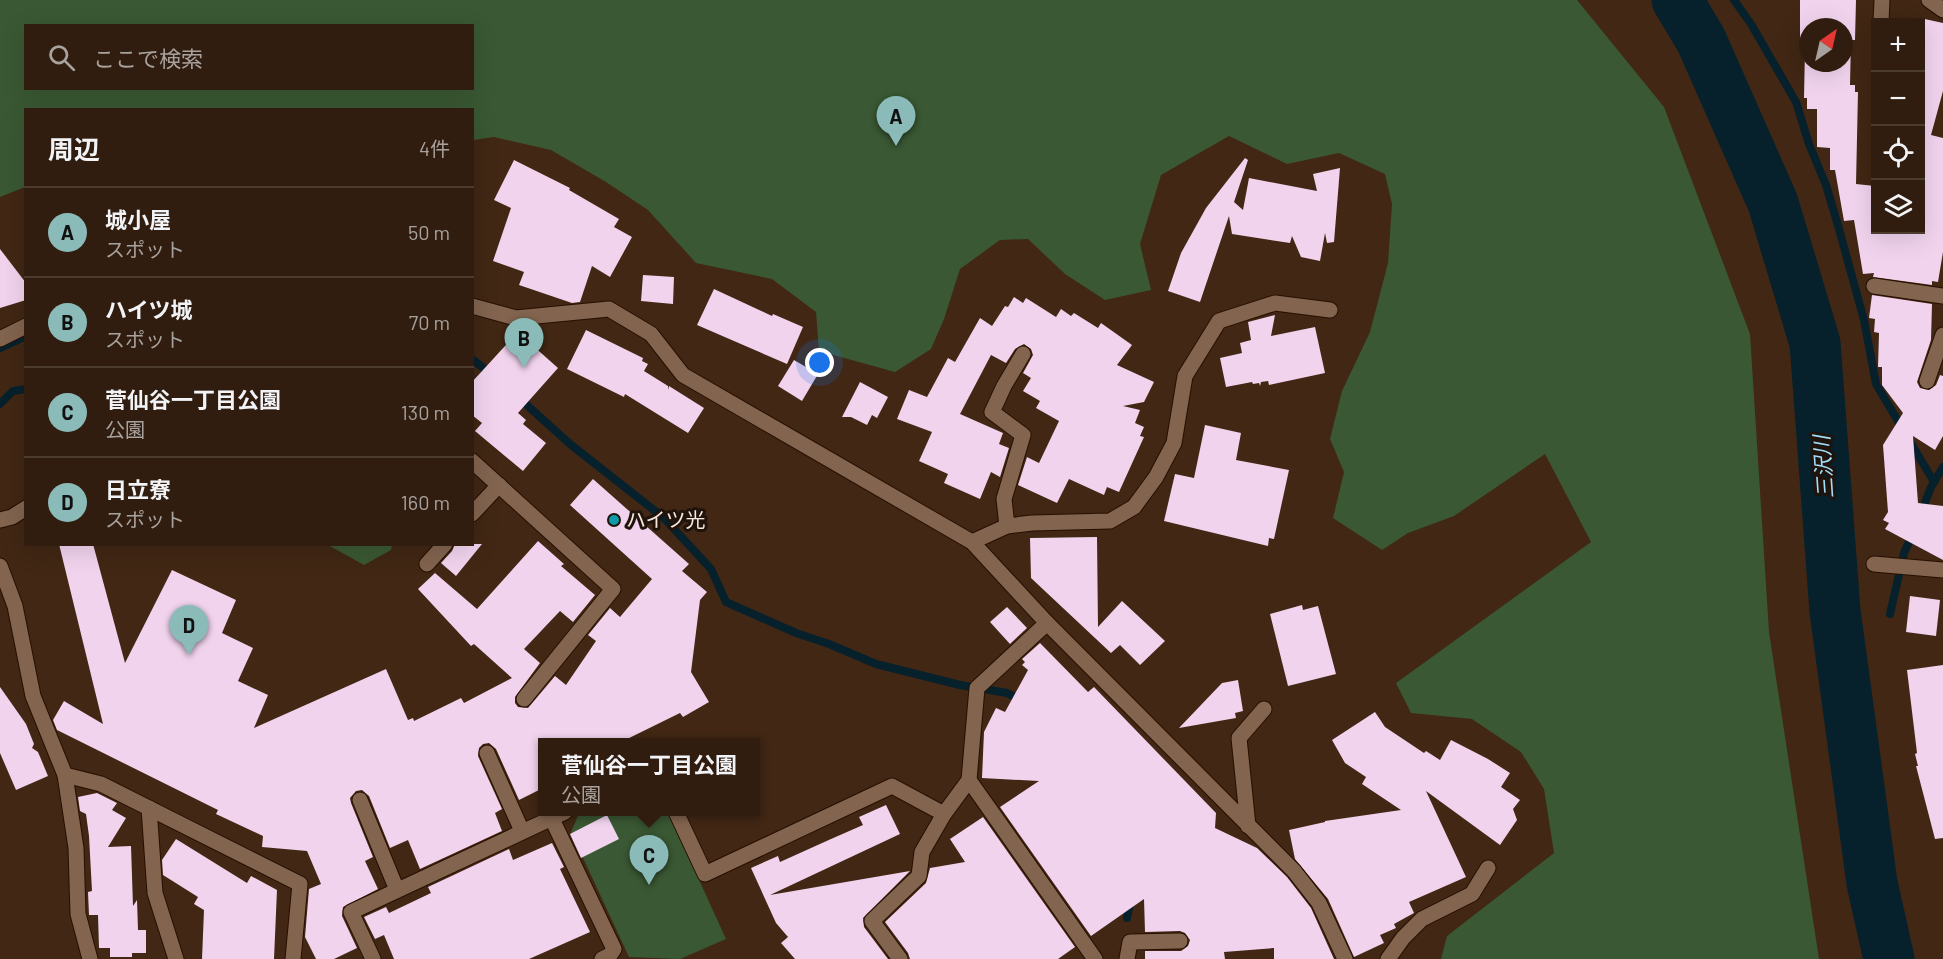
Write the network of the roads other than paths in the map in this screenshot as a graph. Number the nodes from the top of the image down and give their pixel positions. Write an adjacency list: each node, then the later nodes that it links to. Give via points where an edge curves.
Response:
1 (1882, 0): 4 (street)
2 (1929, 0): 3 (street)
3 (1943, 10)
4 (1881, 18)
5 (1874, 286): 6 (street)
6 (1943, 296)
7 (474, 307): 20 (street, via 516,318 609,309 651,334 683,375)
8 (1330, 310): 19 (street, via 1275,303 1220,321 1185,376 1173,443 1156,477 1134,507 1110,521)
9 (24, 327): 11 (street)
10 (1943, 335): 13 (street)
11 (0, 339)
12 (1023, 354): 19 (street, via 993,412 1023,435 1004,499)
13 (1926, 381)
14 (474, 463): 15 (street)
15 (499, 484): 17 (street); 27 (street, via 614,589)
16 (24, 509): 18 (street, via 12,518)
17 (474, 512)
18 (0, 520)
19 (1007, 526): 20 (street)
20 (972, 542): 26 (street)
21 (443, 546): 22 (street)
22 (427, 564)
23 (1874, 564): 25 (street)
24 (0, 566): 30 (street, via 15,606 33,696)
25 (1943, 570)
26 (1047, 623): 31 (street, via 977,688); 38 (street)
27 (524, 699)
28 (1264, 709): 38 (street, via 1239,738)
29 (487, 753): 39 (street)
30 (65, 775): 33 (street, via 101,784); 43 (street, via 76,848 78,914)
31 (969, 780): 34 (street); 49 (street)
32 (360, 800): 41 (street)
33 (149, 808): 44 (street, via 155,893); 45 (street, via 300,884)
34 (944, 814): 37 (street, via 892,786 705,874); 48 (street, via 922,852 919,876 872,921)
35 (554, 816): 39 (street)
36 (559, 816): 47 (street, via 614,949)
37 (678, 816)
38 (1248, 826): 51 (street, via 1320,903)
39 (522, 831): 41 (street)
40 (1488, 868): 52 (street, via 1472,894 1422,919)
41 (397, 890): 46 (street, via 351,912)
42 (1180, 941): 50 (street, via 1130,942)
43 (90, 959)
44 (176, 959)
45 (293, 959)
46 (373, 959)
47 (602, 959)
48 (900, 959)
49 (1095, 959)
50 (1127, 959)
51 (1345, 959)
52 (1388, 959)

